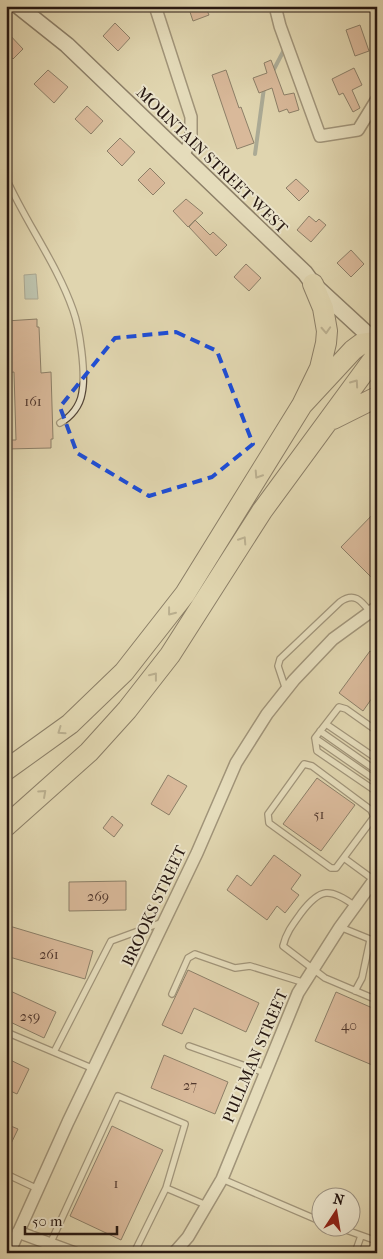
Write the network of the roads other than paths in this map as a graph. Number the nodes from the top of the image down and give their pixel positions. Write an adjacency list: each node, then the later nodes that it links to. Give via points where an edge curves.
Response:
1 (18, 6): 5 (main road, MOUNTAIN STREET WEST, via 67,45)
2 (155, 6): 5 (street, via 191,117 191,139)
3 (275, 6): 4 (street, via 320,136 358,130)
4 (377, 99)
5 (183, 156): 7 (main road, MOUNTAIN STREET WEST, via 305,273)
6 (6, 178): 12 (lane, via 70,302 76,322 82,394 75,410)
7 (312, 284): 8 (main road, MOUNTAIN STREET WEST); 10 (highway, one-way to 10, via 323,308 326,343 320,368)
8 (376, 342): 10 (highway, via 361,344 353,350); 11 (highway, one-way to 8, via 374,357)
9 (377, 397): 11 (highway)
10 (302, 405): 20 (highway, one-way to 20, via 185,594 124,672 70,724)
11 (327, 422): 24 (highway, one-way to 11, via 89,752 127,710 170,655 262,511)
12 (60, 423)
13 (373, 610): 14 (street, BROOKS STREET, via 334,639); 14 (lane, via 354,597 340,602 280,659 278,666)
14 (286, 690): 28 (street, BROOKS STREET, via 236,763)
15 (326, 724): 16 (lane); 17 (lane, via 339,707); 19 (lane)
16 (320, 731): 18 (lane); 21 (lane)
17 (377, 731)
18 (314, 738): 22 (lane); 23 (lane, via 317,751)
19 (377, 758)
20 (6, 770)
21 (377, 771)
22 (377, 781)
23 (377, 792)
24 (6, 826)
25 (344, 858): 25 (lane, via 374,817 371,810 312,766 304,764 268,814 269,823 331,868 336,868); 26 (lane)
26 (375, 878): 27 (street, PULLMAN STREET)
27 (355, 906): 29 (street, PULLMAN STREET); 32 (lane, via 343,897 326,892 312,898 286,933 283,946)
28 (164, 922): 39 (lane, via 111,941); 40 (street, BROOKS STREET)
29 (340, 927): 30 (lane); 32 (street, PULLMAN STREET)
30 (370, 940): 31 (lane); 34 (lane, via 362,978)
31 (377, 942)
32 (314, 969): 33 (street, PULLMAN STREET); 34 (lane, via 325,978)
33 (305, 983): 35 (lane, via 250,966 235,968 195,954 188,958); 41 (street, PULLMAN STREET)
34 (355, 991): 36 (lane)
35 (172, 994)
36 (377, 1000)
37 (6, 1032): 39 (lane)
38 (189, 1046): 41 (lane)
39 (54, 1052): 40 (lane)
40 (94, 1069): 45 (street, BROOKS STREET)
41 (265, 1073): 43 (street, PULLMAN STREET)
42 (6, 1174): 45 (lane)
43 (222, 1179): 46 (street, PULLMAN STREET); 47 (lane)
44 (166, 1188): 46 (lane); 51 (lane, via 185,1124 118,1096); 55 (lane)
45 (38, 1189): 48 (street, BROOKS STREET)
46 (206, 1206): 53 (street, PULLMAN STREET)
47 (310, 1217)
48 (18, 1232): 51 (street); 52 (street, BROOKS STREET)
49 (361, 1236): 50 (lane); 56 (lane)
50 (377, 1241)
51 (50, 1244): 54 (street)
52 (9, 1247)
53 (175, 1252)
54 (75, 1253)
55 (134, 1253)
56 (355, 1253)

